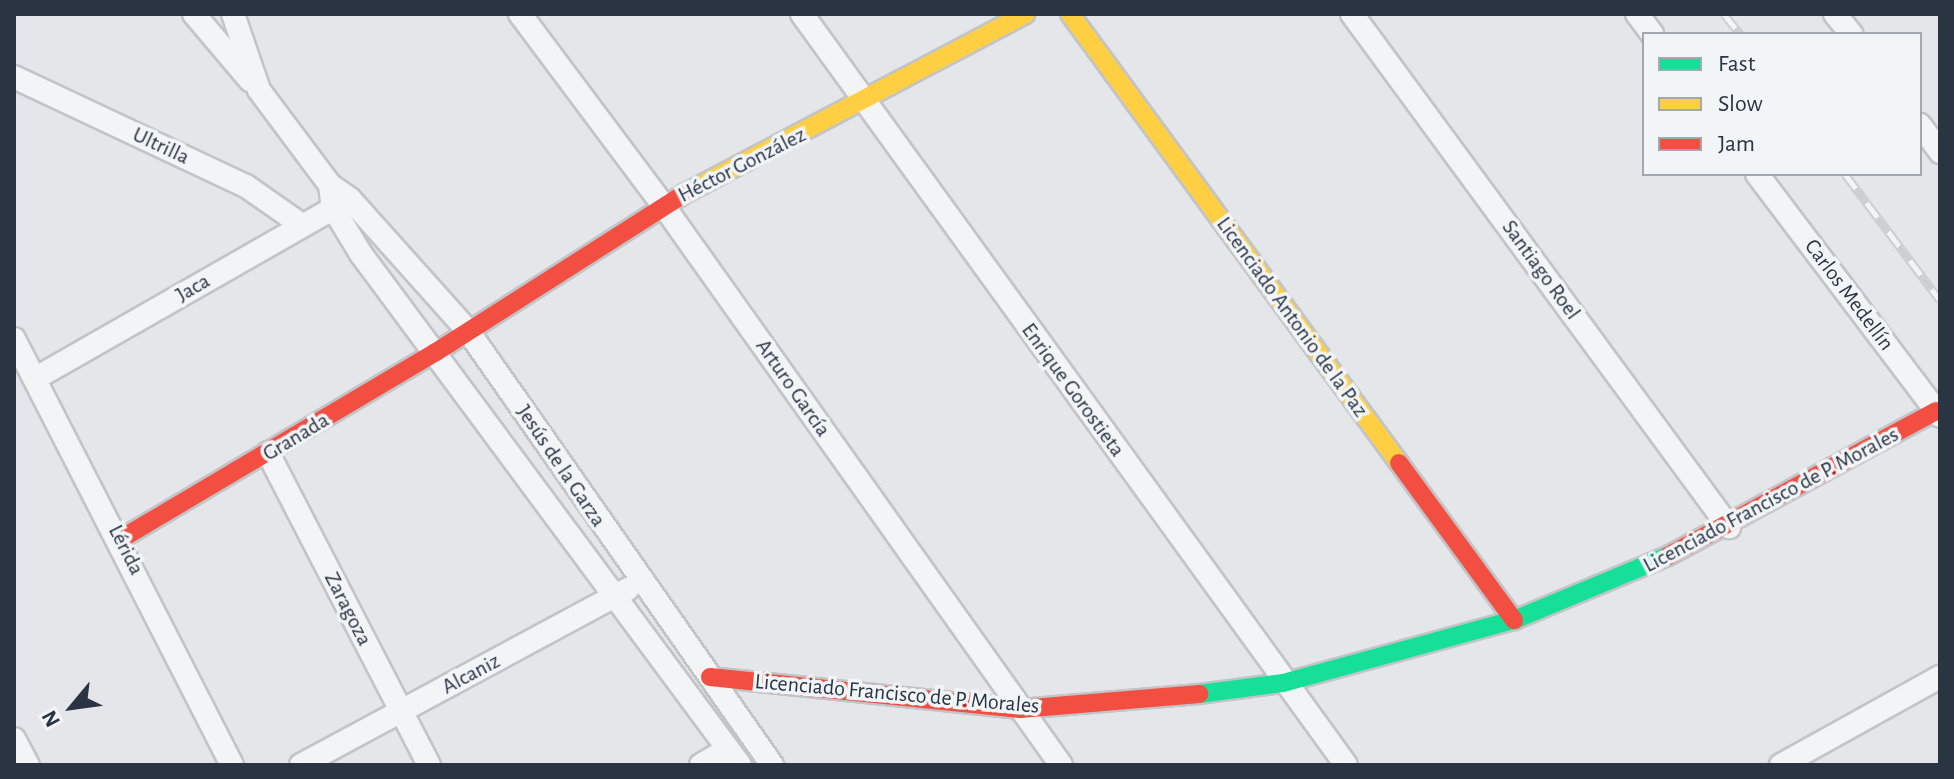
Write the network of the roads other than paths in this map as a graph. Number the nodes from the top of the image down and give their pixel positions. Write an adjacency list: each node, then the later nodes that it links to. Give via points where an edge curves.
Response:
1 (194, 14): 13 (street)
2 (233, 14): 13 (street, Jesús de la Garza)
3 (520, 14): 19 (street, Arturo García)
4 (802, 14): 14 (street, Enrique Gorostieta)
5 (1025, 14): 14 (street, Héctor González)
6 (1070, 14): 31 (street, Licenciado Antonio de la Paz)
7 (1352, 14): 27 (street, Santiago Roel)
8 (1637, 14): 10 (street)
9 (1835, 14): 11 (street)
10 (1650, 32)
11 (1849, 32)
12 (14, 77): 20 (street, Ultrilla, via 246,186)
13 (259, 90): 18 (street, Jesús de la Garza)
14 (867, 102): 19 (street, Héctor González); 34 (street, Enrique Gorostieta)
15 (1922, 128): 16 (street)
16 (1940, 152)
17 (1759, 176): 25 (street, Carlos Medellín)
18 (341, 203): 20 (street, Jaca); 21 (street, Jesús de la Garza); 23 (street, Jesús de la Garza, via 361,254)
19 (663, 205): 21 (street, Héctor González); 35 (street, Arturo García)
20 (302, 225): 24 (street, Jaca)
21 (468, 331): 23 (street, Granada); 29 (street, Jesús de la Garza)
22 (14, 339): 24 (street, Lérida)
23 (436, 352): 26 (street, Granada); 30 (street, Jesús de la Garza)
24 (36, 378): 28 (street, Lérida)
25 (1938, 413): 27 (street, Licenciado Francisco de P. Morales)
26 (268, 453): 28 (street, Granada); 36 (street, Zaragoza)
27 (1729, 527): 31 (street, Licenciado Francisco de P. Morales)
28 (121, 539): 40 (street, Lérida)
29 (640, 581): 30 (street, Alcaniz); 32 (street, Jesús de la Garza)
30 (618, 596): 36 (street, Alcaniz); 38 (street, Jesús de la Garza)
31 (1514, 620): 34 (street, Licenciado Francisco de P. Morales)
32 (710, 677): 35 (street, Licenciado Francisco de P. Morales); 44 (street, Jesús de la Garza)
33 (1940, 677): 47 (street)
34 (1283, 683): 35 (street, Licenciado Francisco de P. Morales, via 1146,701); 46 (street, Enrique Gorostieta)
35 (1020, 709): 45 (street, Arturo García)
36 (401, 711): 41 (street, Alcaniz); 42 (street, Zaragoza)
37 (14, 739): 39 (street)
38 (734, 757): 43 (street)
39 (28, 765)
40 (232, 765)
41 (301, 765)
42 (429, 765)
43 (701, 765)
44 (772, 765)
45 (1061, 765)
46 (1346, 765)
47 (1781, 765)

